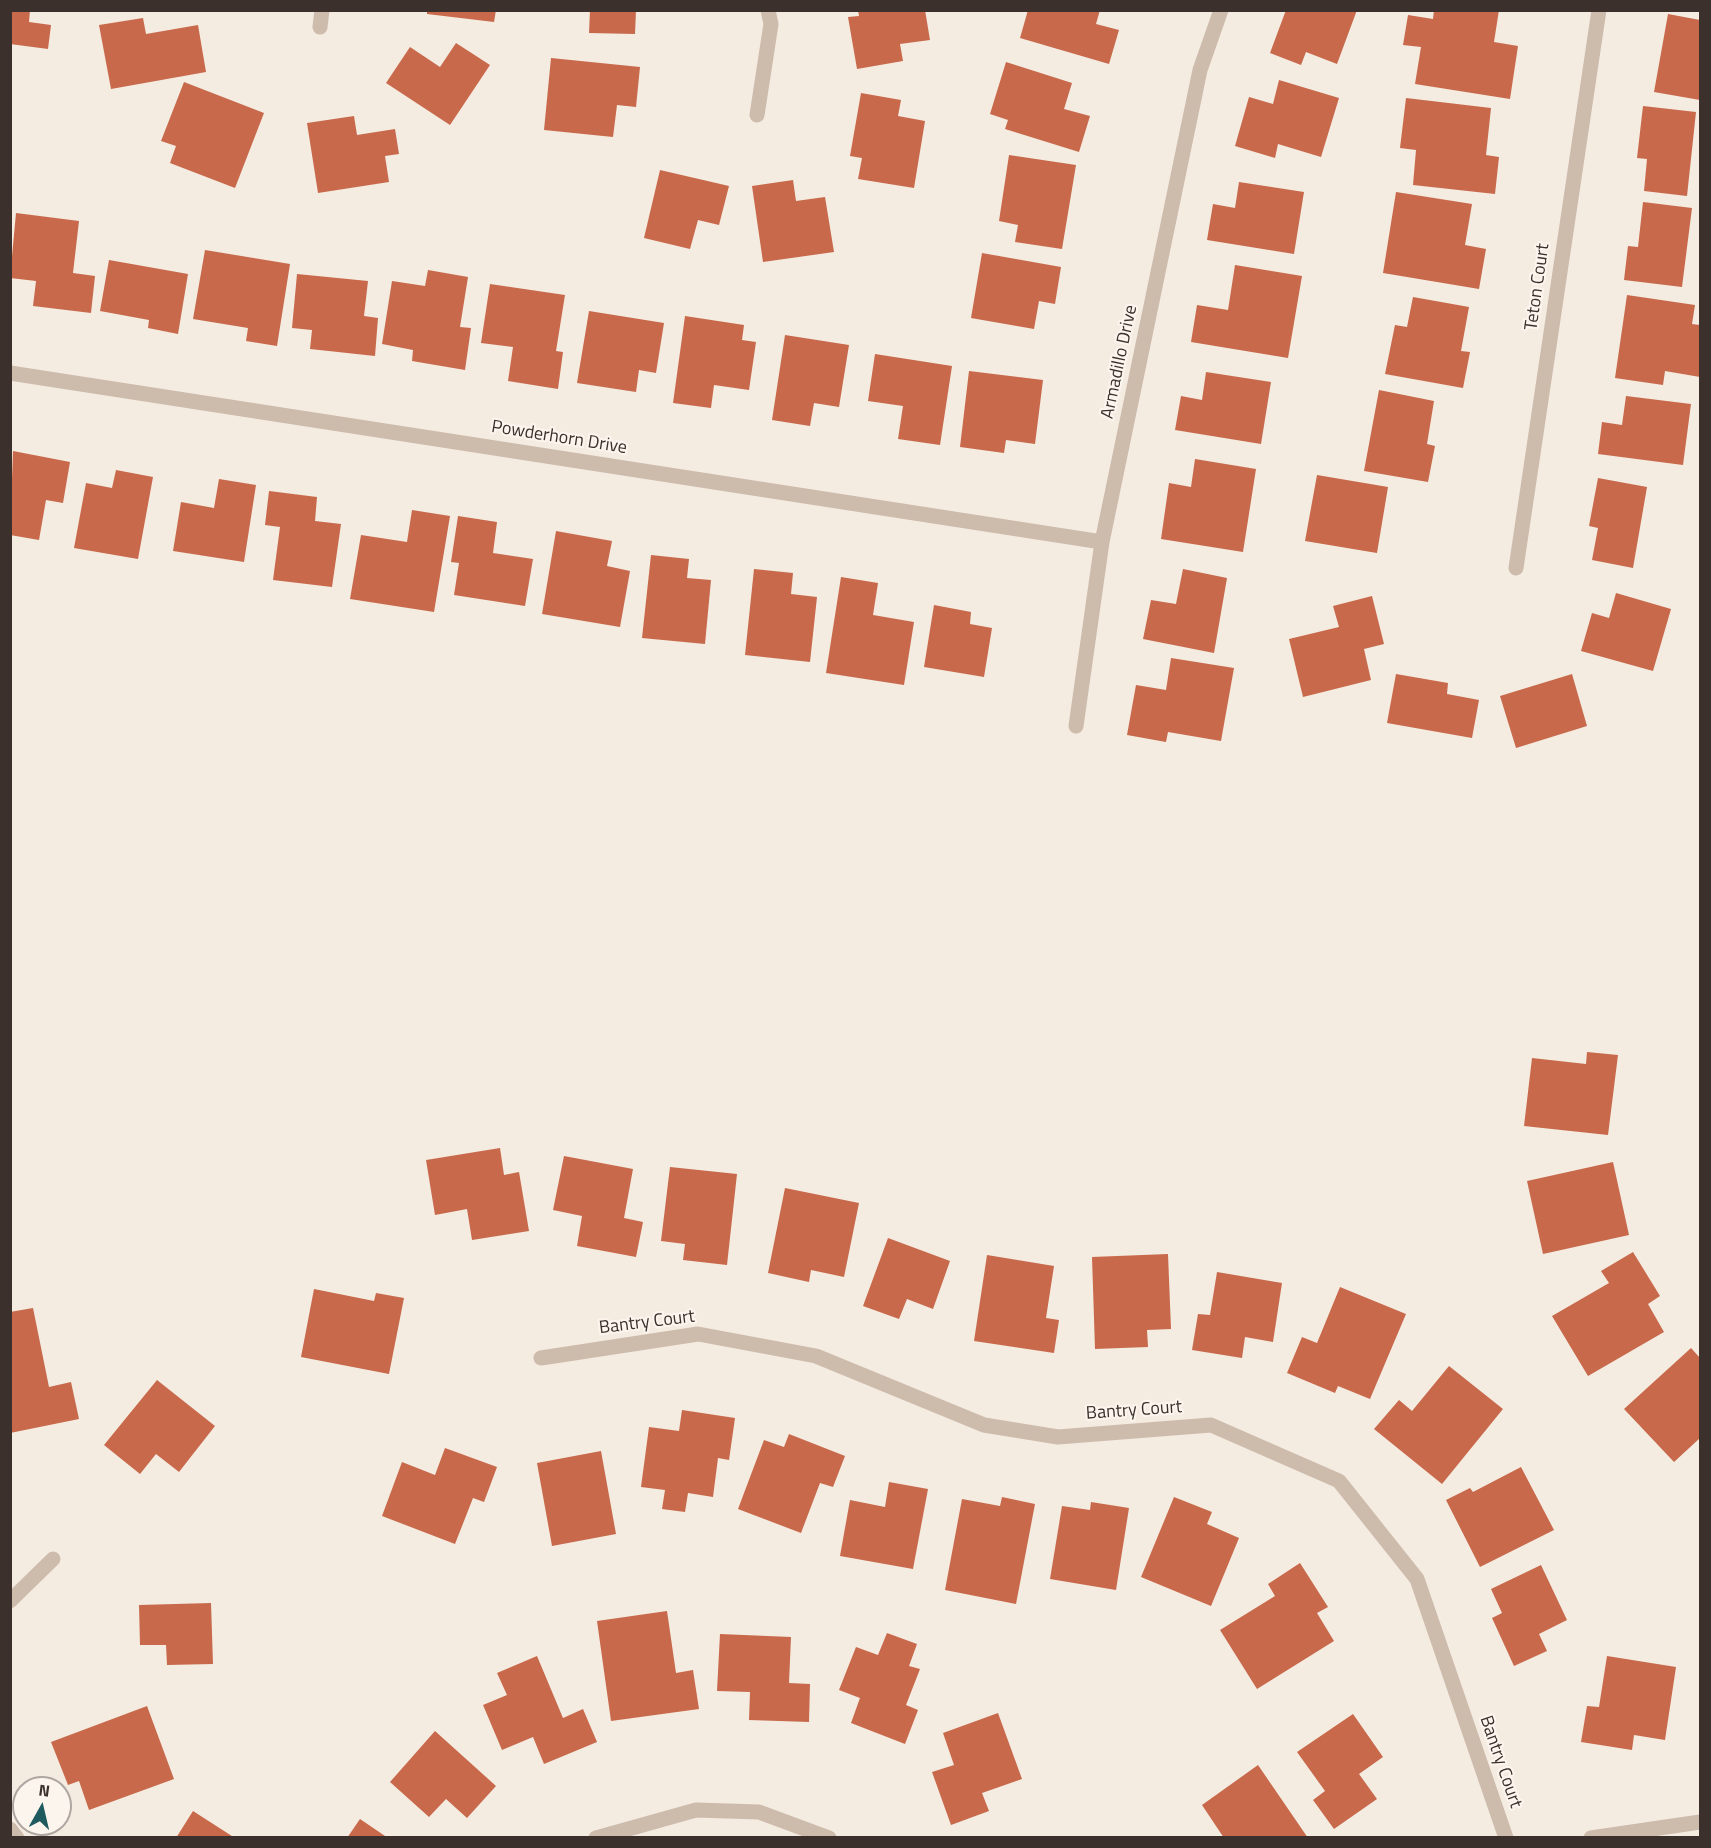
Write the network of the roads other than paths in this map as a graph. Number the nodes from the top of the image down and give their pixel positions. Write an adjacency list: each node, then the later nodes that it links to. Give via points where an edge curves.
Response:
1 (322, 10): 5 (street)
2 (768, 10): 6 (street, via 771,24)
3 (1221, 10): 8 (street, Armadillo Drive, via 1200,70)
4 (1599, 10): 9 (street, Teton Court)
5 (320, 27)
6 (757, 115)
7 (10, 374): 8 (street, Powderhorn Drive)
8 (1102, 542): 10 (street, Armadillo Drive)
9 (1516, 568)
10 (1076, 726)
11 (541, 1358): 19 (street, Bantry Court, via 698,1334 816,1356 984,1425 1058,1437 1210,1425 1339,1481 1417,1579)
12 (53, 1559): 13 (street)
13 (10, 1601)
14 (1701, 1822): 20 (street)
15 (10, 1829): 16 (street)
16 (17, 1838)
17 (596, 1838): 18 (street, via 696,1810 759,1812)
18 (830, 1838)
19 (1506, 1838)
20 (1591, 1838)

